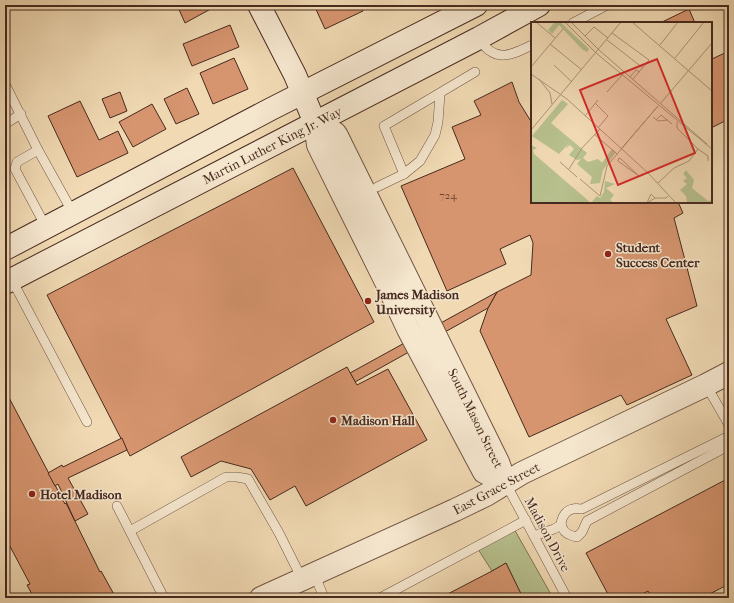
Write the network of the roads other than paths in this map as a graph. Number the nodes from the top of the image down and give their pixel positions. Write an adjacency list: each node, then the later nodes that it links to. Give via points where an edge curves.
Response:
1 (259, 5): 10 (main road, South Mason Street)
2 (476, 5): 10 (main road)
3 (539, 5): 6 (main road, Martin Luther King Jr. Way)
4 (607, 5): 5 (lane)
5 (575, 22)
6 (479, 38): 7 (lane, via 484,46 496,55 516,53); 13 (main road, Martin Luther King Jr. Way)
7 (531, 45)
8 (475, 72): 11 (lane)
9 (5, 84): 12 (lane)
10 (302, 93): 13 (main road, South Mason Street); 18 (main road)
11 (440, 94): 16 (lane, via 435,135 420,161); 16 (lane, via 384,126)
12 (21, 114): 14 (lane); 15 (lane)
13 (315, 123): 21 (main road, Martin Luther King Jr. Way); 28 (main road, South Mason Street, via 318,145 408,330 484,472)
14 (5, 124)
15 (38, 150): 18 (lane); 19 (lane, via 16,162 15,169)
16 (404, 174): 17 (lane)
17 (377, 187)
18 (73, 213): 19 (main road)
19 (46, 227): 20 (main road)
20 (5, 249)
21 (8, 282): 24 (lane)
22 (729, 373): 23 (main road, East Grace Street)
23 (706, 385): 25 (lane); 28 (main road, East Grace Street)
24 (87, 422)
25 (729, 425)
26 (729, 436): 31 (lane, via 582,510 571,508 565,512)
27 (729, 445): 31 (lane, via 588,521 577,537 563,530)
28 (505, 482): 30 (lane, Madison Drive); 34 (main road, East Grace Street, via 486,495 455,510)
29 (117, 506): 32 (lane)
30 (526, 520): 33 (lane, Madison Drive); 38 (lane)
31 (561, 525): 33 (lane)
32 (130, 531): 34 (lane, via 226,477 248,479 279,533); 35 (lane)
33 (534, 536): 39 (lane, Madison Drive)
34 (308, 576): 36 (main road, East Grace Street); 37 (lane)
35 (164, 598)
36 (261, 598)
37 (324, 598)
38 (380, 598)
39 (567, 598)

